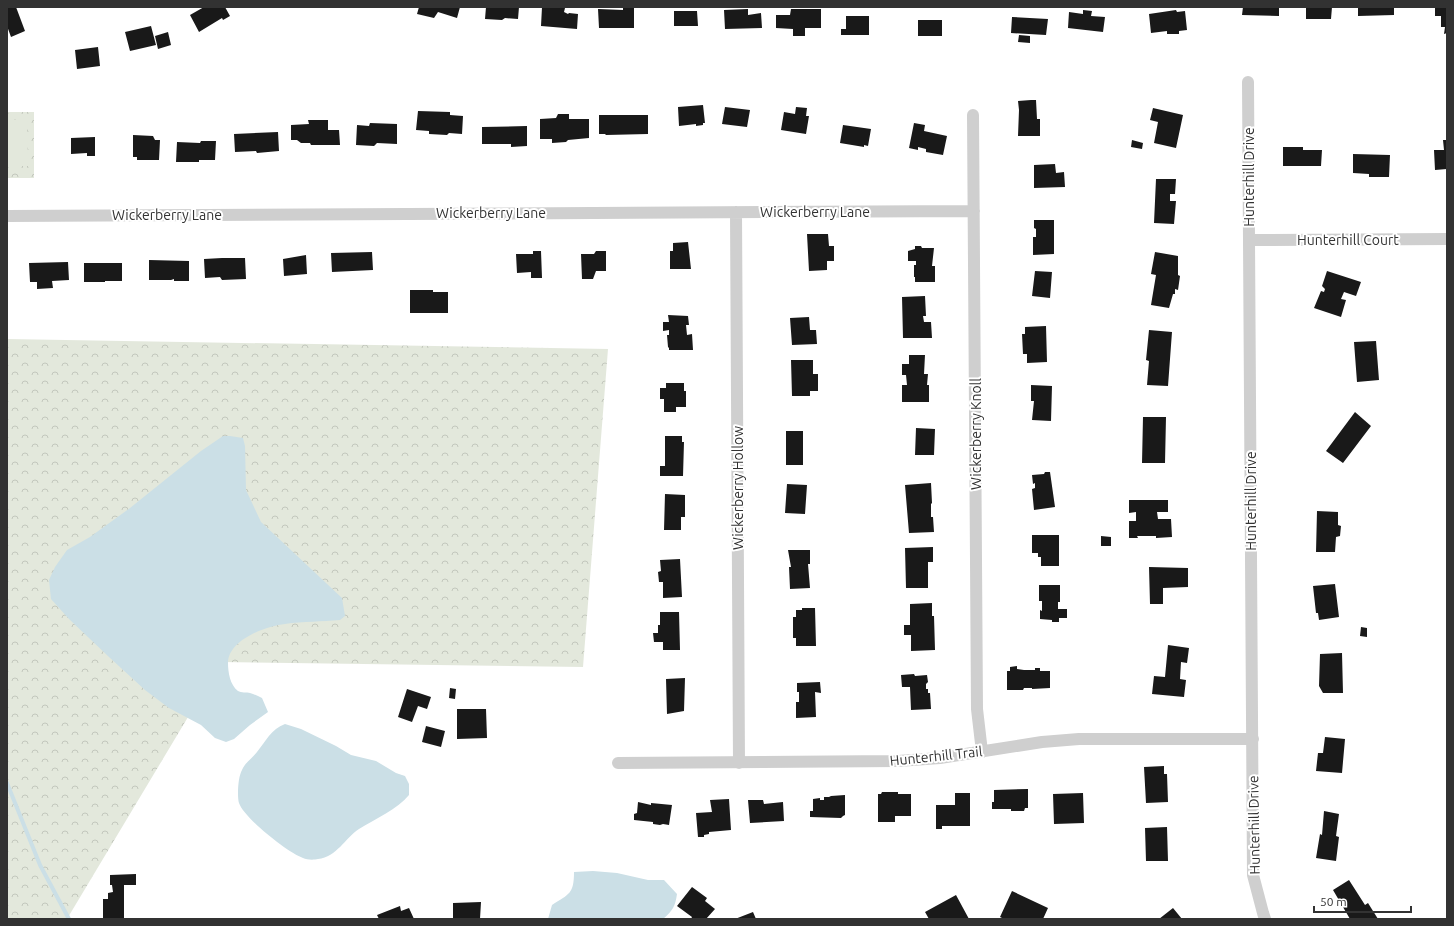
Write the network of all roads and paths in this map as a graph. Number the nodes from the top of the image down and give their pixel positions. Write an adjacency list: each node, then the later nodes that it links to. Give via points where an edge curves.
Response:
1 (1248, 82): 7 (street, Hunterhill Drive)
2 (974, 115): 3 (street, Wickerberry Knoll)
3 (974, 211): 4 (street, Wickerberry Lane); 9 (street, Wickerberry Knoll, via 977,709)
4 (736, 212): 5 (street, Wickerberry Lane); 11 (street, Wickerberry Hollow)
5 (7, 216)
6 (1447, 239): 7 (street, Hunterhill Court)
7 (1249, 240): 8 (street, Hunterhill Drive)
8 (1253, 739): 9 (street, Hunterhill Trail, via 1079,739); 12 (street, Hunterhill Drive, via 1253,875)
9 (982, 752): 11 (street, Hunterhill Trail, via 898,761)
10 (618, 763): 11 (street, Hunterhill Trail)
11 (739, 763)
12 (1265, 919)

